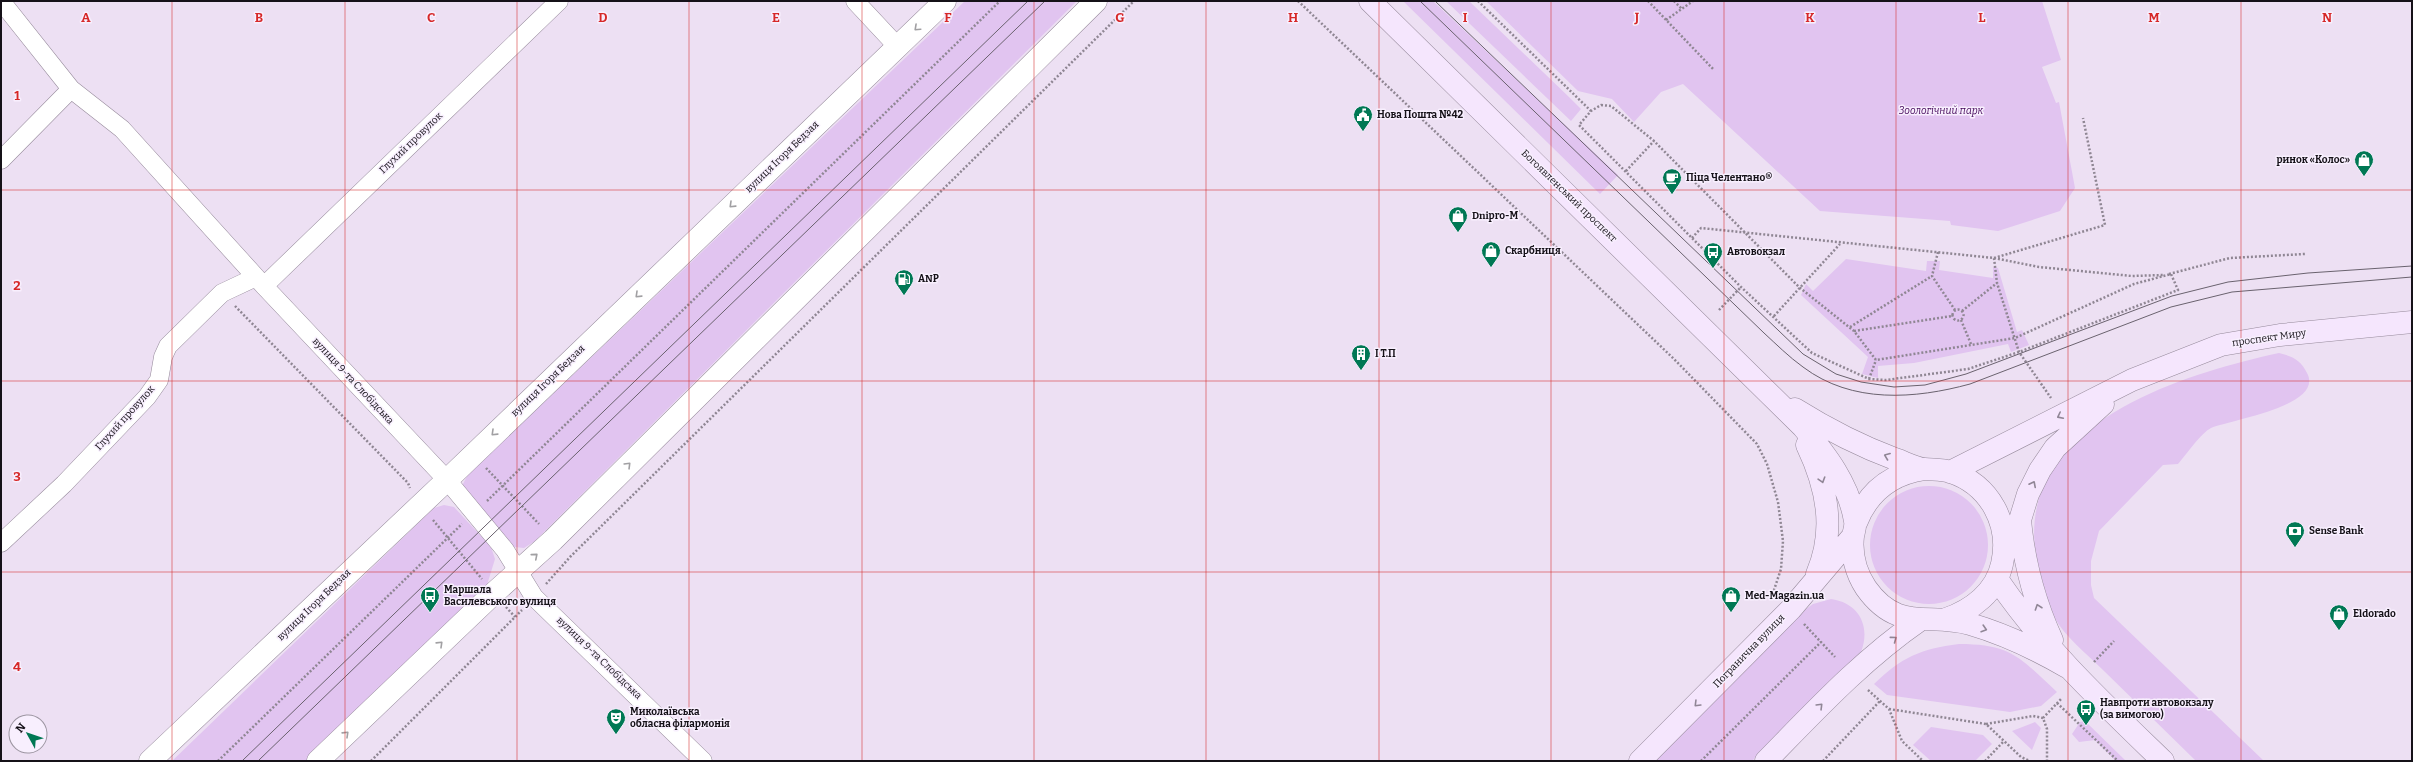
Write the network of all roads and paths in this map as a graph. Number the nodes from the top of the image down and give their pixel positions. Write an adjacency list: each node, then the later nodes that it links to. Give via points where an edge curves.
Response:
1 (1, 1): 18 (street, вулиця 9-та Слобідська)
2 (559, 1): 32 (street, Глухий провулок)
3 (856, 1): 16 (street)
4 (945, 1): 16 (street, вулиця Ігоря Бедзая, one-way to 16)
5 (1000, 1): 59 (path)
6 (1096, 1): 70 (street, one-way to 6, via 559,534)
7 (1134, 1): 73 (path, via 570,557)
8 (1298, 1): 75 (path, via 1668,354 1757,444 1767,464 1778,502 1783,541 1781,569 1774,590)
9 (1370, 1): 52 (main road, Богоявленський проспект)
10 (1478, 1): 19 (path)
11 (1648, 1): 15 (path)
12 (1674, 1): 14 (path)
13 (1694, 1): 14 (path)
14 (1682, 9): 15 (path)
15 (1666, 20): 17 (path)
16 (897, 46): 58 (street, вулиця Ігоря Бедзая, one-way to 58)
17 (1714, 70)
18 (71, 89): 22 (street); 32 (street, вулиця 9-та Слобідська, via 122,129)
19 (1591, 111): 21 (path, via 1601,105 1611,106); 23 (path, via 1579,125)
20 (2083, 118): 29 (path, via 2104,224)
21 (1654, 141): 23 (path); 24 (path)
22 (1, 160)
23 (1626, 171): 25 (path)
24 (1742, 231): 25 (path, via 1701,228); 26 (path); 35 (path)
25 (1692, 238): 34 (path)
26 (1840, 243): 27 (path); 35 (path)
27 (1938, 252): 29 (path); 31 (path)
28 (2305, 254): 30 (path, via 2230,258)
29 (1994, 258): 30 (path, via 2039,267 2132,276); 33 (path)
30 (2171, 274): 46 (path, via 2134,284); 48 (path, via 2178,290)
31 (1932, 276): 38 (path); 44 (path)
32 (260, 281): 36 (street, Глухий провулок); 58 (street, вулиця 9-та Слобідська)
33 (1997, 283): 39 (path); 46 (path)
34 (1741, 287): 37 (path); 40 (path)
35 (1800, 287): 40 (path); 44 (path)
36 (222, 293): 60 (path, via 408,483); 68 (street, Глухий провулок, via 168,346 163,356 159,380 147,397 64,484)
37 (1719, 310)
38 (1955, 310): 39 (path); 41 (path)
39 (1962, 311): 42 (path, via 1964,316)
40 (1774, 316): 50 (path, via 1812,353)
41 (1952, 316): 42 (path, via 1956,321); 45 (path)
42 (1961, 320): 47 (path)
43 (2412, 322): 51 (main road, проспект Миру, via 2247,339 2198,353)
44 (1850, 327): 45 (path)
45 (1854, 331): 49 (path)
46 (2015, 338): 47 (path); 48 (path)
47 (1971, 344): 49 (path)
48 (2019, 352): 50 (path, via 1968,369 1886,380); 53 (path)
49 (1876, 360): 50 (path)
50 (1869, 379)
51 (2132, 380): 57 (main road, проспект Миру, one-way to 57); 63 (main road, проспект Миру, one-way to 51, via 2028,494 2055,448)
52 (1768, 390): 54 (main road, Богоявленський проспект); 56 (main road, Богоявленський проспект, one-way to 52, via 1842,436)
53 (2051, 398)
54 (1786, 408): 66 (main road, Богоявленський проспект, via 1834,467 1852,504); 74 (main road, one-way to 74, via 1812,455 1822,480 1828,507 1828,534 1824,554)
55 (482, 464): 59 (path)
56 (1924, 469): 57 (main road, Богоявленський проспект); 66 (main road, Погранична вулиця, via 1911,471 1887,482 1868,500)
57 (1950, 472): 69 (main road, Богоявленський проспект, via 1974,483 1992,503 2002,527)
58 (447, 480): 70 (street, вулиця 9-та Слобідська, via 505,550); 93 (street, вулиця Ігоря Бедзая)
59 (503, 486): 61 (path); 65 (path)
60 (412, 495)
61 (481, 507)
62 (432, 519): 67 (path)
63 (2020, 520): 69 (main road, проспект Миру); 84 (main road, one-way to 63, via 2039,611 2023,551)
64 (465, 521): 67 (path)
65 (539, 524)
66 (1854, 530): 74 (main road, Погранична вулиця); 78 (main road, Богоявленський проспект, via 1855,563 1865,587 1889,610 1907,618)
67 (447, 538): 72 (path); 94 (path)
68 (1, 543)
69 (2004, 553): 71 (main road, Богоявленський проспект)
70 (518, 571): 95 (street, one-way to 70); 97 (street, вулиця 9-та Слобідська, via 534,597)
71 (1997, 579): 77 (main road, via 1976,604); 84 (main road, Богоявленський проспект, via 2036,633)
72 (487, 585)
73 (544, 586)
74 (1812, 586): 98 (main road, Погранична вулиця, one-way to 98)
75 (1783, 601)
76 (502, 602): 96 (path, via 515,617)
77 (1946, 619): 78 (main road, Богоявленський проспект); 84 (main road, Богоявленський проспект, one-way to 84, via 2009,637)
78 (1920, 620): 100 (main road, one-way to 78, via 1852,674)
79 (1802, 622): 81 (path)
80 (2114, 641): 83 (path)
81 (1821, 642): 82 (path); 99 (path)
82 (1835, 656)
83 (2094, 662)
84 (2067, 667): 107 (main road, Богоявленський проспект)
85 (1868, 690): 87 (path)
86 (2062, 698): 88 (path)
87 (1880, 701): 89 (path); 101 (path)
88 (2057, 703): 90 (path); 106 (path)
89 (1889, 709): 91 (path); 102 (path, via 1902,741)
90 (2043, 718): 91 (path, via 2033,716); 105 (path, via 2047,729)
91 (1986, 724): 92 (path)
92 (2004, 741): 103 (path); 104 (path, via 2021,757)
93 (150, 761)
94 (218, 761)
95 (318, 761)
96 (372, 761)
97 (704, 761)
98 (1640, 761)
99 (1701, 761)
100 (1766, 761)
101 (1823, 761)
102 (1923, 761)
103 (1985, 761)
104 (2030, 761)
105 (2047, 761)
106 (2118, 761)
107 (2162, 761)

